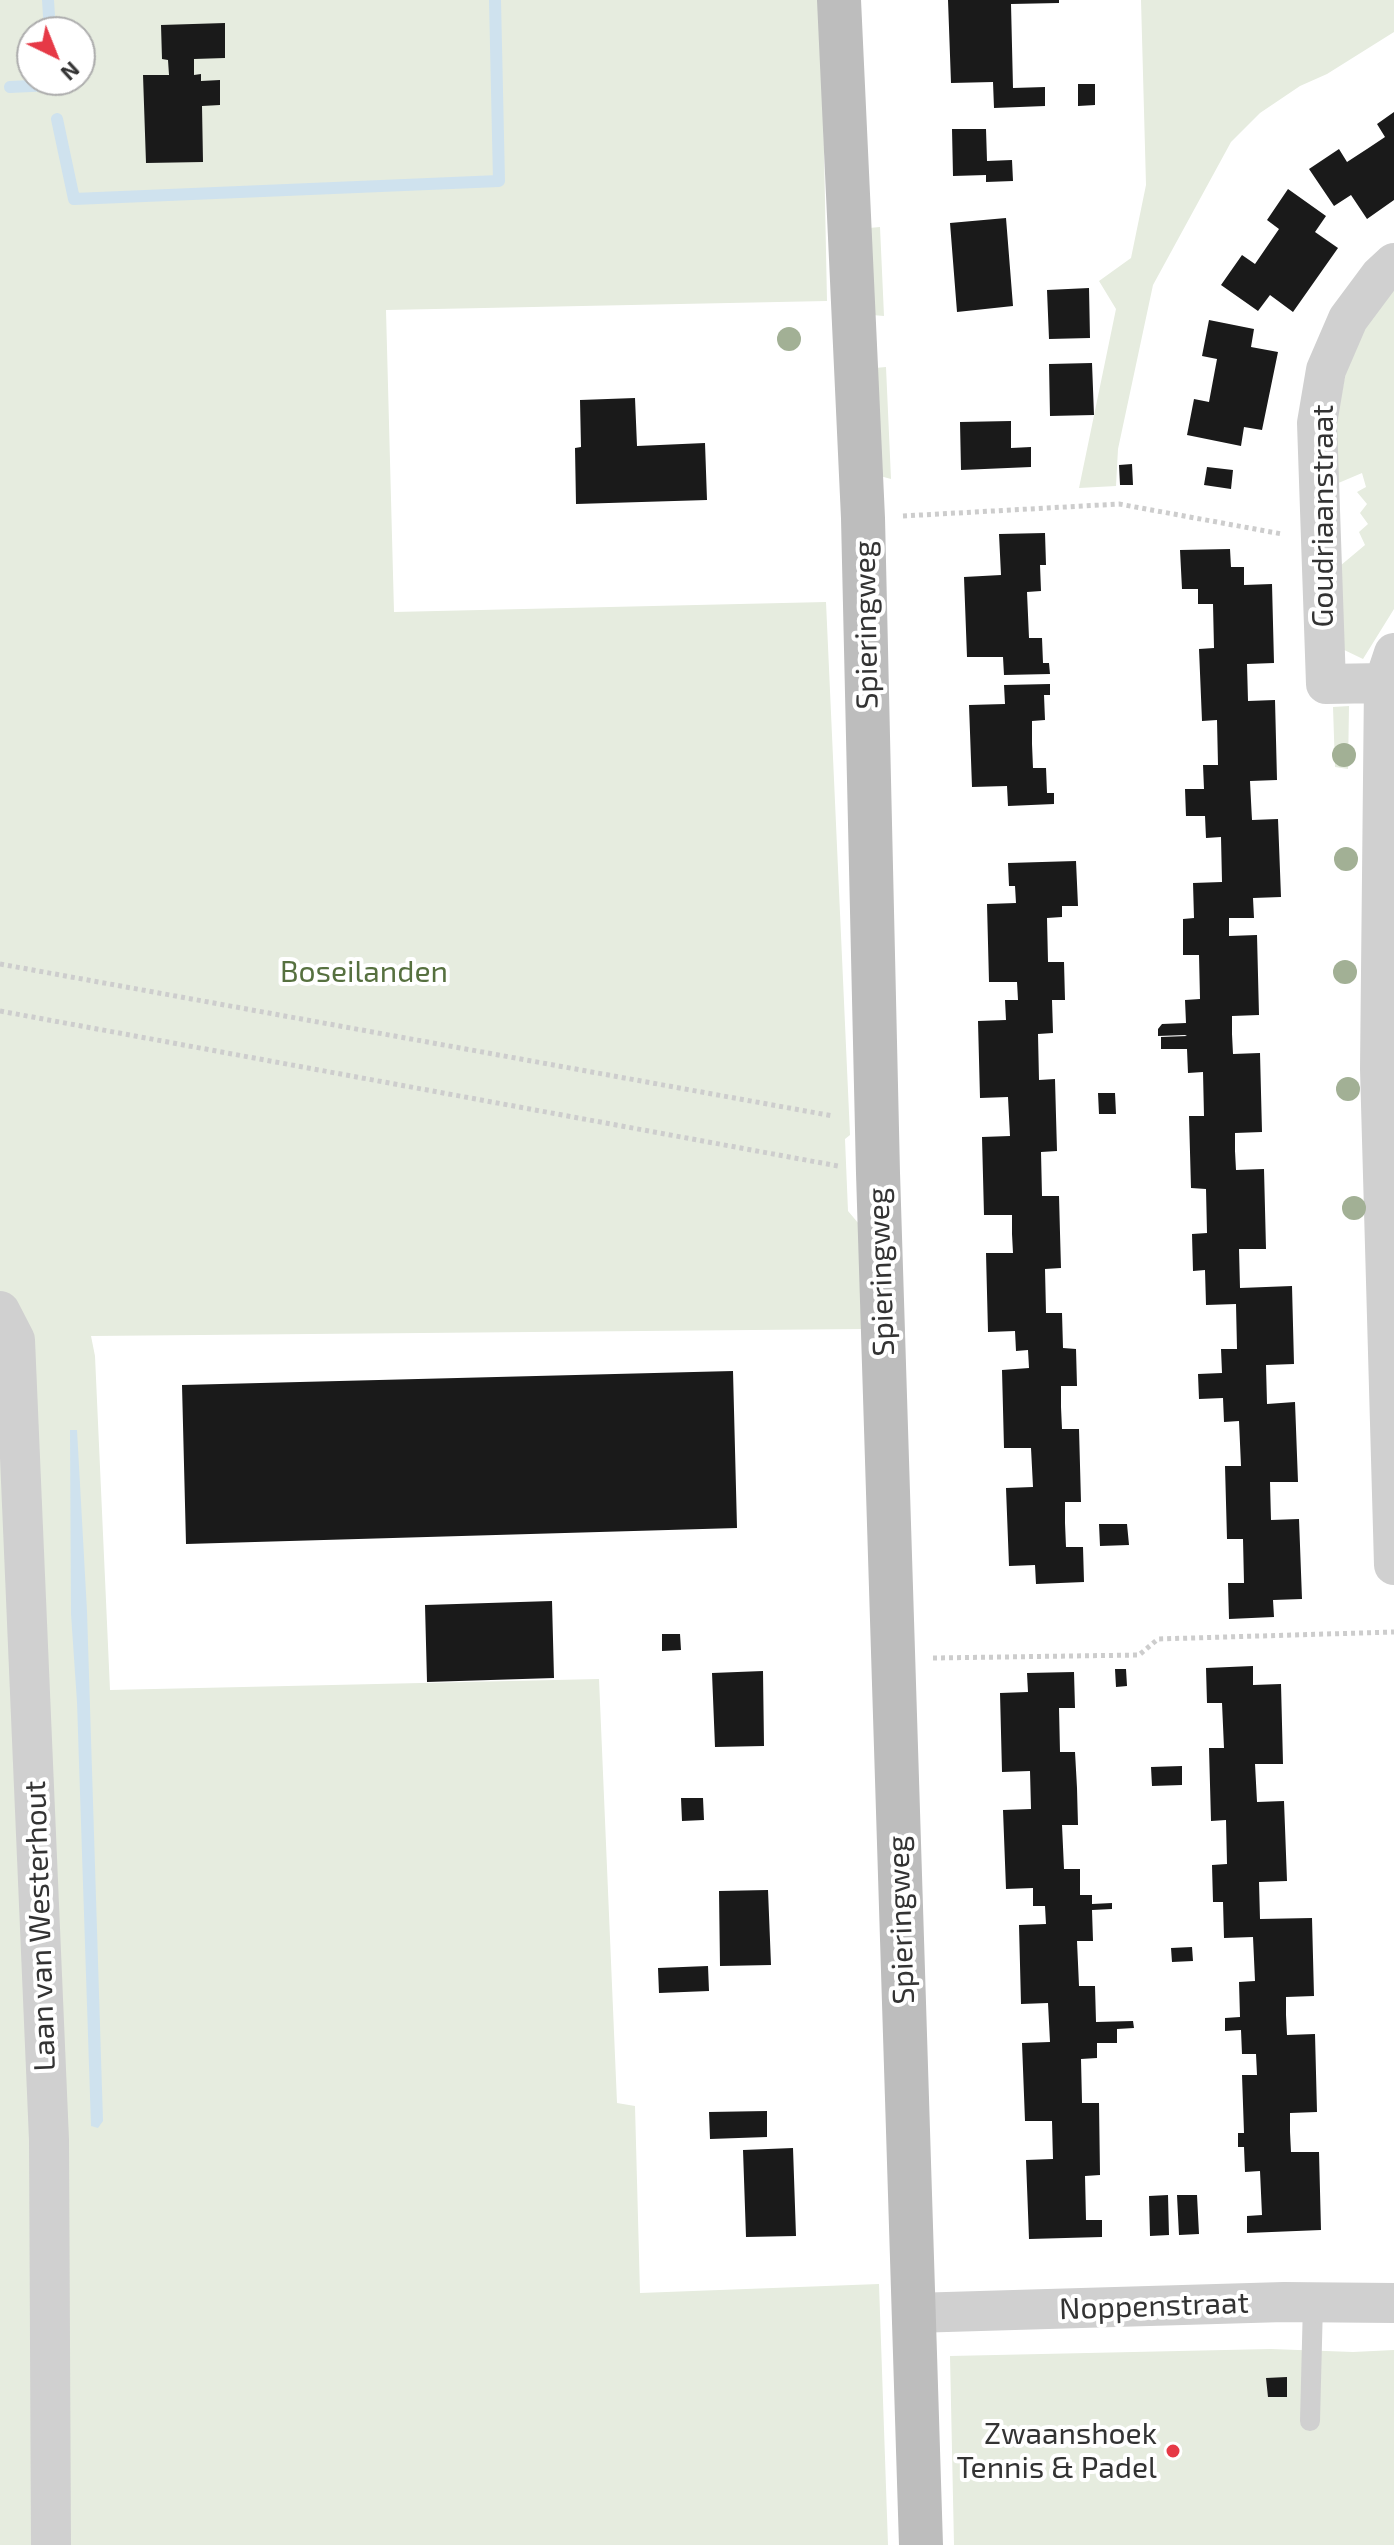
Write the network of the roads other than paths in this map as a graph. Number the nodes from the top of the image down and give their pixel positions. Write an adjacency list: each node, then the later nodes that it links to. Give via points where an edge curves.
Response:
1 (839, 0): 9 (street, Spieringweg, via 863,518)
2 (1394, 263): 3 (street, Goudriaanstraat, via 1348,319 1326,370 1317,423 1326,684)
3 (1389, 668): 4 (street, Goudriaanstraat)
4 (1387, 1069): 6 (street, Goudriaanstraat)
5 (0, 1311): 11 (street, Laan van Westerhout, via 15,1340 49,2140)
6 (1394, 1565)
7 (1313, 2303): 8 (street, Noppenstraat); 9 (street, Noppenstraat); 10 (lane)
8 (1394, 2303)
9 (913, 2313): 12 (street, Spieringweg)
10 (1310, 2421)
11 (51, 2545)
12 (921, 2545)

